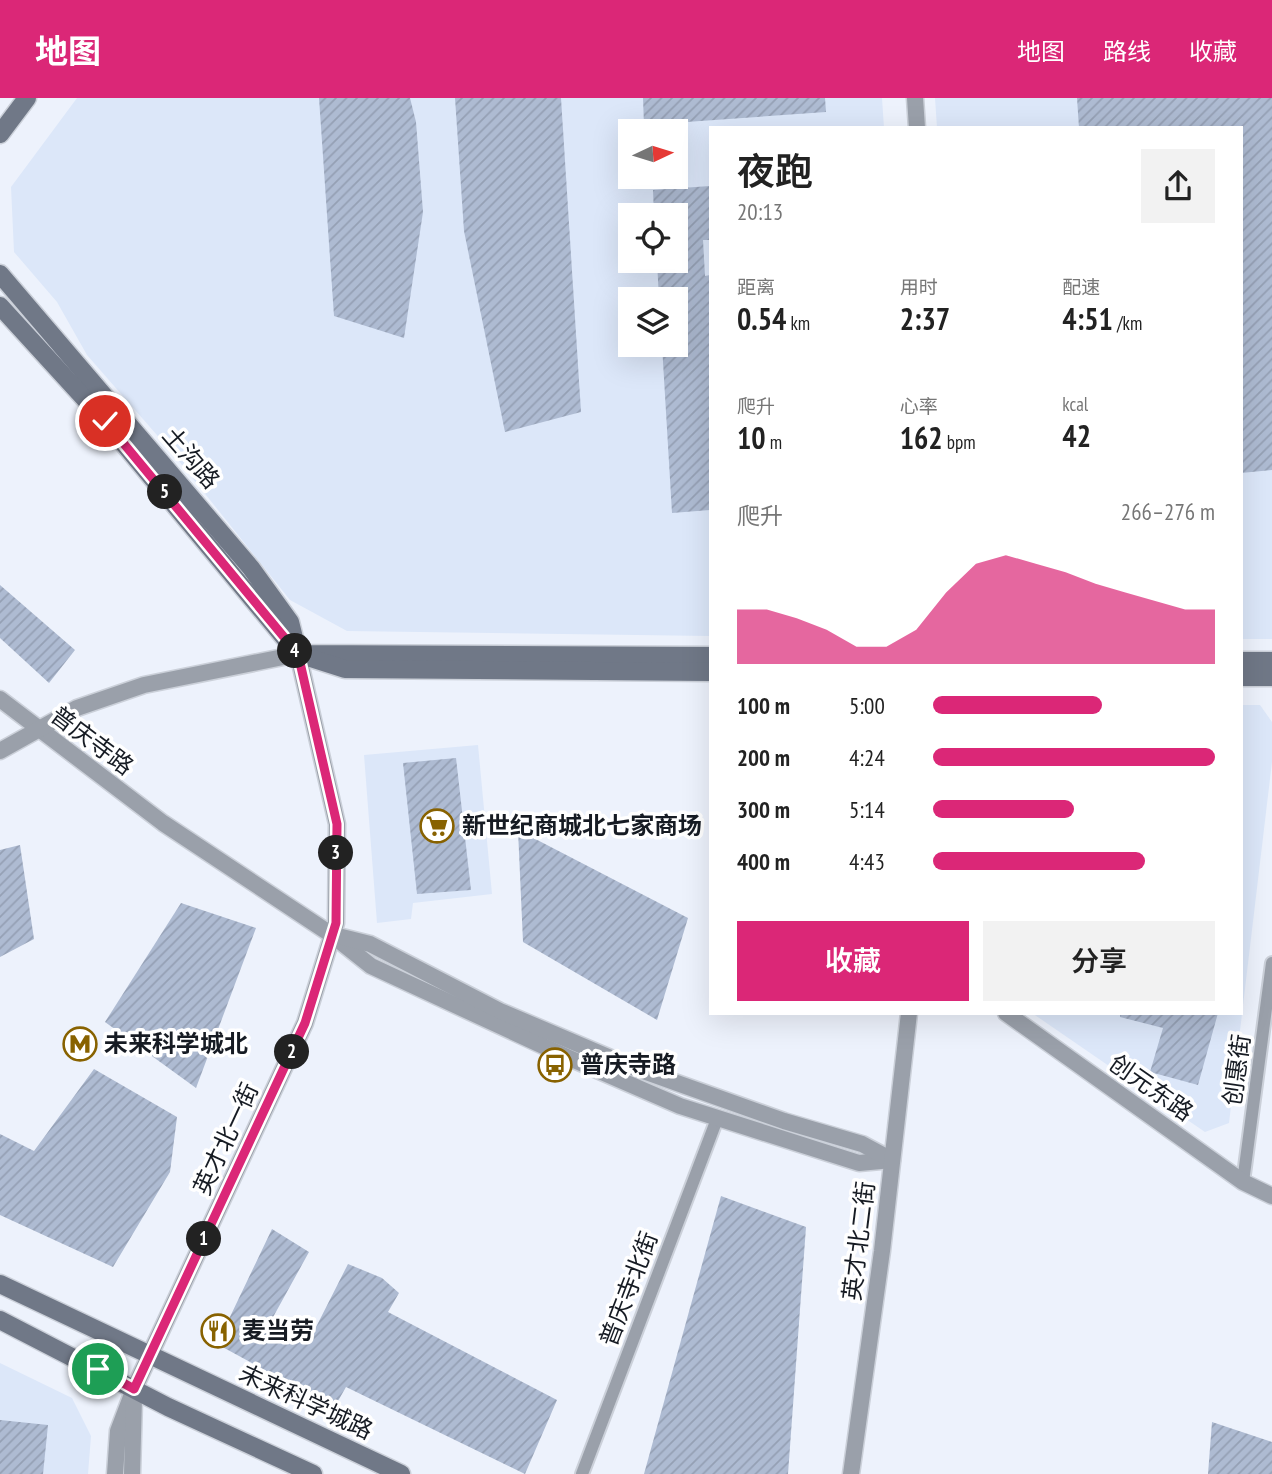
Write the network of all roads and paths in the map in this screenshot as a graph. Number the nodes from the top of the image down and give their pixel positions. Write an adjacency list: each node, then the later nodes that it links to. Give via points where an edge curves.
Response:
1 (27, 98): 4 (main road)
2 (915, 98): 3 (street)
3 (917, 126)
4 (0, 134)
5 (0, 274): 7 (main road, 土沟路, via 251,568 289,622)
6 (0, 306): 7 (main road, 土沟路, via 105,421)
7 (298, 654): 8 (main road); 11 (main road, via 345,668); 15 (street, via 144,685 77,708); 17 (street, 英才北一街, via 337,824)
8 (709, 656)
9 (1243, 661): 10 (main road)
10 (1272, 661)
11 (709, 672)
12 (1243, 677): 13 (main road)
13 (1272, 677)
14 (0, 699): 15 (street, 普庆寺路)
15 (39, 730): 16 (street); 17 (street, 普庆寺路, via 173,831)
16 (0, 751)
17 (332, 935): 22 (street, 普庆寺路, via 371,966 567,1058); 23 (street, 普庆寺路, via 370,944 499,1011 623,1063 707,1096 862,1144); 28 (street, 英才北一街, via 305,1023)
18 (1272, 963): 19 (street, 创惠街)
19 (1271, 978): 24 (street, 创惠街)
20 (909, 1015): 23 (street, 英才北二街)
21 (1009, 1015): 24 (street, 创元东路)
22 (717, 1119): 23 (street, 普庆寺路, via 859,1163); 34 (street, 普庆寺北街)
23 (892, 1160): 35 (street, 英才北二街)
24 (1243, 1182): 25 (street, 创元东路)
25 (1272, 1196)
26 (0, 1284): 28 (main road, 未来科学城路)
27 (0, 1320): 29 (main road)
28 (149, 1356): 29 (street, 英才北一街); 33 (main road, 未来科学城路)
29 (134, 1389): 30 (street, 英才北一街, via 118,1431); 31 (street, 英才北一街); 32 (main road)
30 (115, 1474)
31 (132, 1474)
32 (313, 1474)
33 (401, 1474)
34 (582, 1474)
35 (851, 1474)

